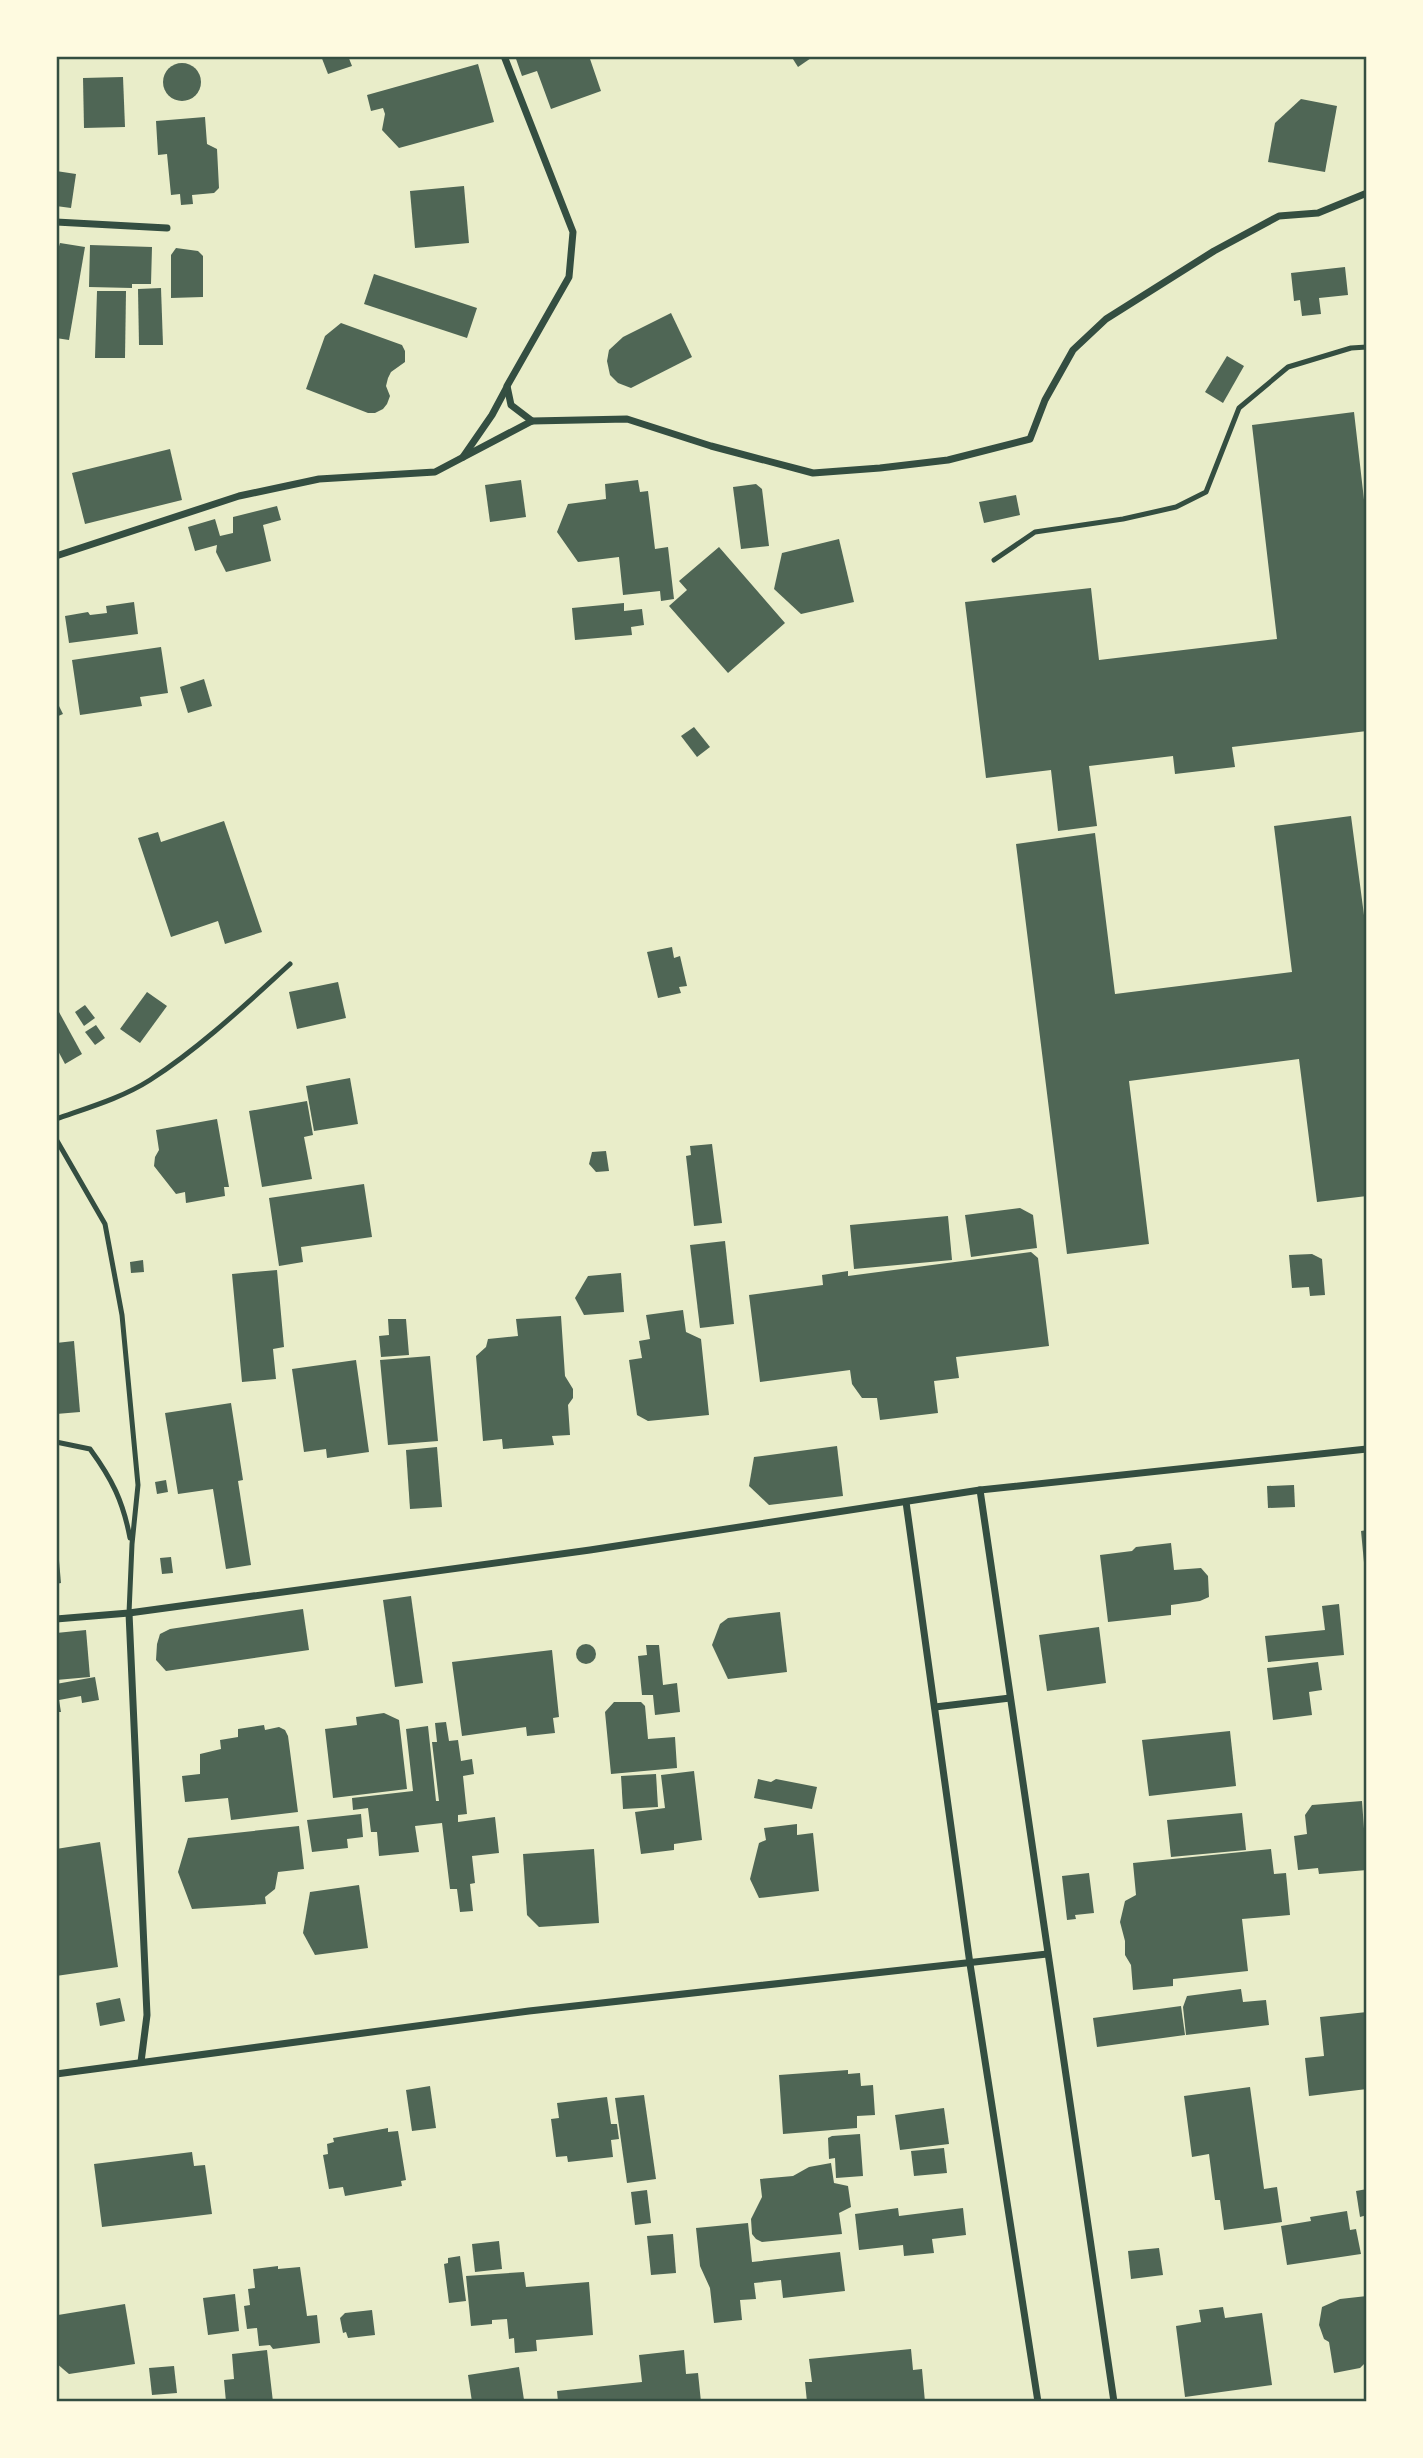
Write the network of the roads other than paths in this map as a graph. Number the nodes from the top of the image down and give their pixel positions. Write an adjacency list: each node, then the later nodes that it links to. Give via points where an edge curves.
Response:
1 (504, 56): 6 (street, via 573,232 569,277)
2 (1367, 193): 7 (street, via 1318,213 1279,216 1106,319 1073,350 1030,439 948,460 813,473 627,419)
3 (56, 222): 4 (street)
4 (167, 228)
5 (1367, 347): 10 (lane, via 1288,367 1239,408 1206,492 1176,507 1034,532)
6 (507, 386): 7 (street, via 511,405); 8 (street)
7 (532, 421): 8 (street)
8 (463, 458): 9 (street, via 435,472 319,479 239,496)
9 (56, 556)
10 (994, 560)
11 (290, 964): 12 (lane, via 209,1037 148,1081)
12 (56, 1119)
13 (56, 1139): 18 (lane, via 108,1237 122,1315 138,1485)
14 (56, 1442): 18 (lane, via 90,1449 124,1508)
15 (1367, 1449): 16 (street)
16 (980, 1490): 17 (street); 21 (street)
17 (906, 1502): 19 (street); 22 (street)
18 (132, 1544): 19 (lane)
19 (129, 1613): 20 (street); 25 (street, via 147,2015)
20 (56, 1619)
21 (1010, 1698): 22 (street); 23 (street)
22 (935, 1707): 24 (street)
23 (1047, 1954): 24 (street); 28 (street)
24 (971, 1964): 25 (street, via 529,2011); 27 (street)
25 (141, 2062): 26 (street)
26 (56, 2074)
27 (1038, 2402)
28 (1114, 2402)

